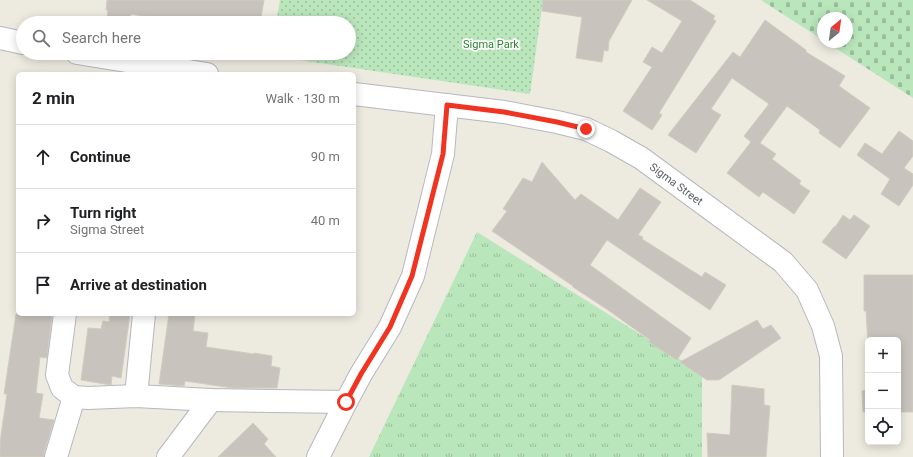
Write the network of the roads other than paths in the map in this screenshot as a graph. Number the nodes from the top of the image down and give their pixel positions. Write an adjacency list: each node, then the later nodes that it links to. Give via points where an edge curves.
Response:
1 (0, 38): 2 (street)
2 (16, 41)
3 (120, 60): 4 (street)
4 (195, 72)
5 (356, 94): 6 (street, Sigma Street)
6 (447, 105): 12 (street, via 443,154 412,276 390,327); 16 (street, Sigma Street, via 504,112 586,129 641,158 783,262 807,290 831,356)
7 (65, 316): 10 (street, via 57,376 62,388)
8 (144, 316): 9 (street)
9 (136, 396): 10 (street); 11 (street)
10 (74, 397): 13 (street)
11 (211, 400): 12 (street); 14 (street)
12 (346, 402): 15 (street)
13 (56, 457)
14 (168, 457)
15 (318, 457)
16 (832, 457)

